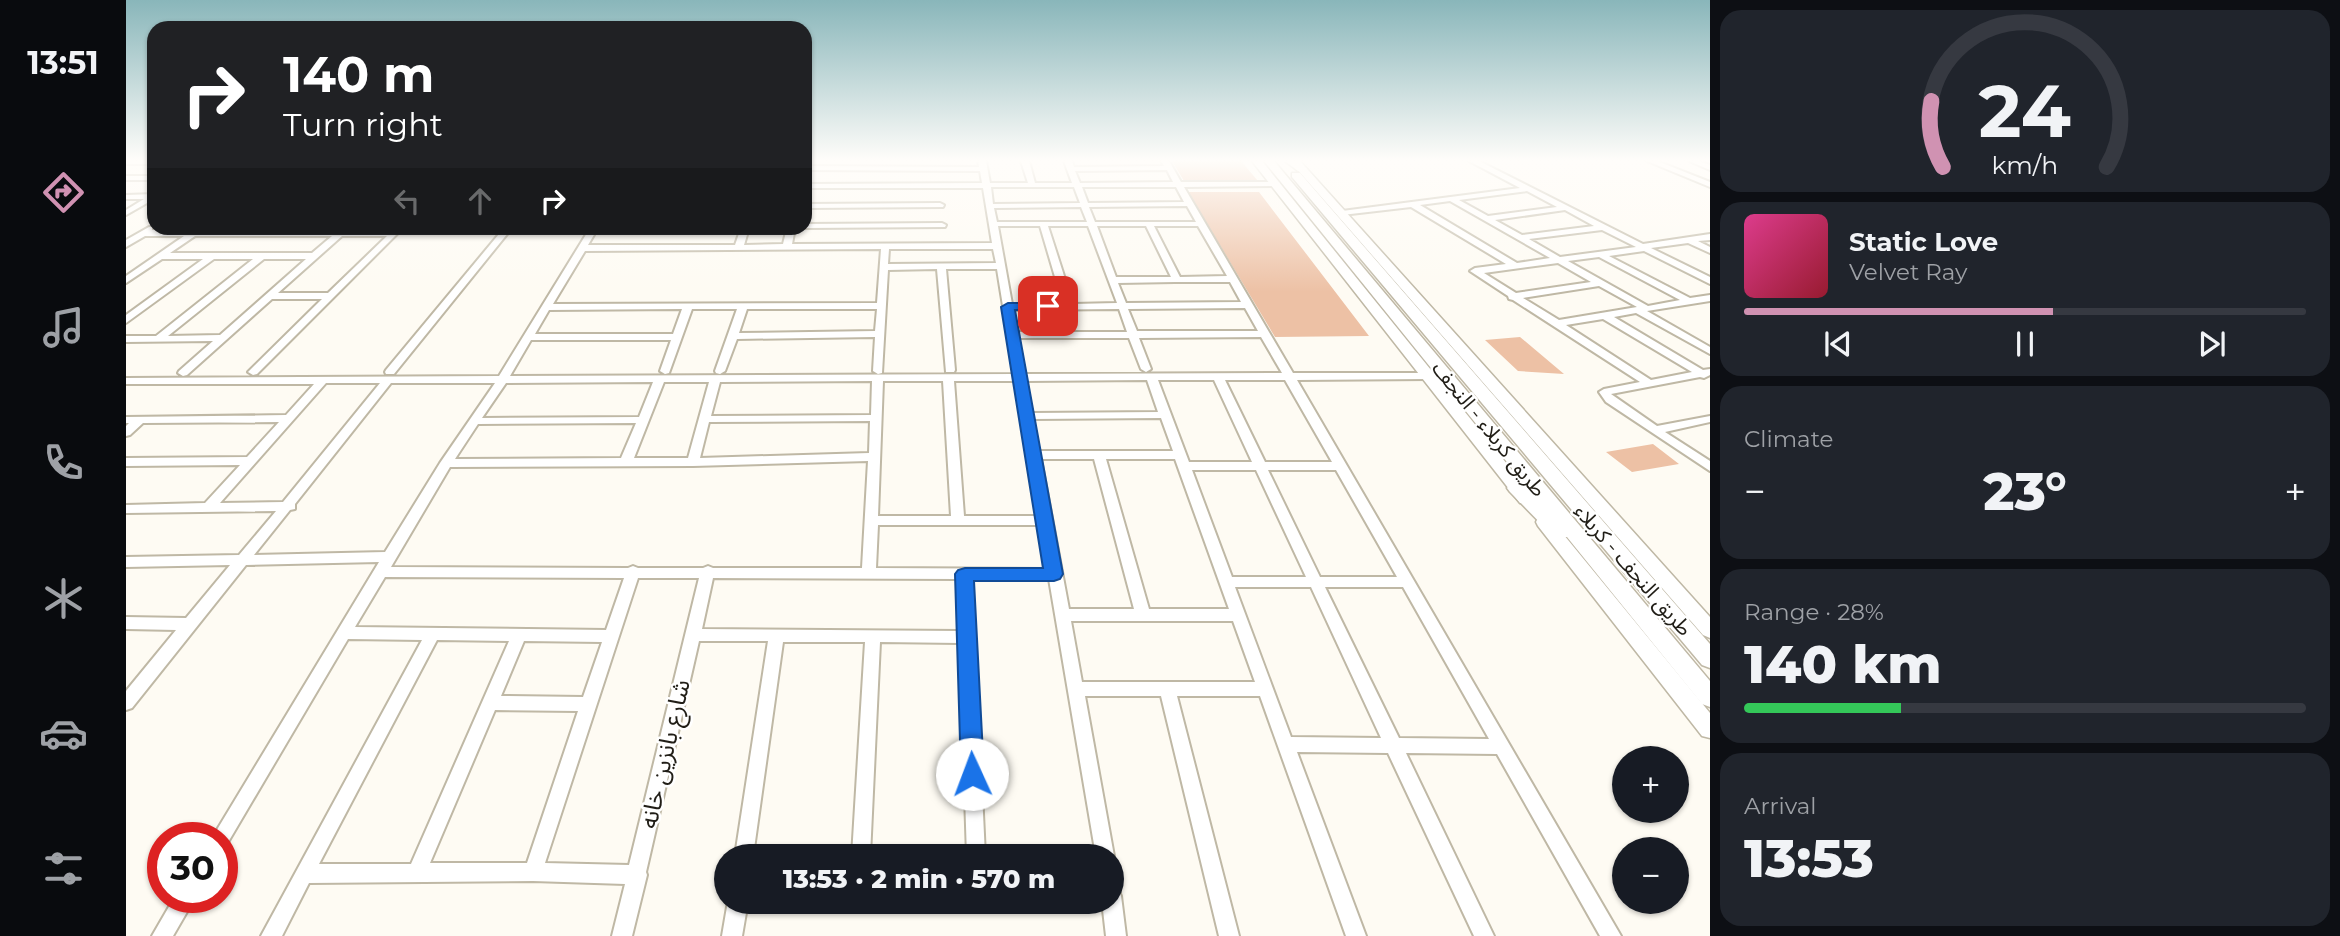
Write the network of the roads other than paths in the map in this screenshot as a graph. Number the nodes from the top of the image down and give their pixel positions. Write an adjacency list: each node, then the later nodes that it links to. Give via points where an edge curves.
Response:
1 (1190, 204): 23 (street)
2 (900, 205): 3 (street); 14 (street); 24 (street)
3 (940, 205): 25 (street)
4 (1084, 205): 5 (street); 15 (street); 21 (street)
5 (1118, 205)
6 (1292, 205): 98 (main road)
7 (1305, 205): 154 (highway, طريق کربلاء - النجف)
8 (1321, 205): 170 (highway, طريق النجف - کربلاء)
9 (1334, 205): 17 (main road)
10 (1407, 205): 17 (street)
11 (1413, 205): 56 (street)
12 (1461, 205): 18 (street)
13 (1560, 205): 16 (street)
14 (812, 206)
15 (989, 206): 19 (street)
16 (1566, 208): 18 (street); 27 (street)
17 (1342, 213): 158 (main road)
18 (1486, 219): 39 (street)
19 (992, 224): 20 (street); 43 (street)
20 (1043, 224): 21 (street); 74 (street)
21 (1091, 224): 22 (street); 62 (street)
22 (1149, 224): 23 (street); 63 (street)
23 (1201, 224): 61 (street)
24 (901, 225): 25 (street); 26 (street)
25 (942, 225): 42 (street)
26 (812, 226)
27 (1604, 227): 39 (street); 47 (street)
28 (147, 230): 29 (street)
29 (142, 233): 30 (street); 41 (street)
30 (147, 233)
31 (189, 235): 51 (street)
32 (337, 235): 54 (street)
33 (392, 235): 67 (street)
34 (502, 235): 106 (street)
35 (590, 235): 48 (street)
36 (743, 235): 44 (street)
37 (790, 235): 45 (street)
38 (1710, 237): 40 (street)
39 (1521, 238): 55 (street)
40 (1689, 240): 47 (street); 49 (street)
41 (126, 244)
42 (944, 246): 43 (street); 46 (street)
43 (996, 246): 59 (street)
44 (739, 247): 45 (street); 48 (street)
45 (787, 247): 46 (street)
46 (885, 247): 57 (street)
47 (1644, 247): 50 (street); 64 (street)
48 (582, 248): 75 (street)
49 (1710, 250)
50 (1600, 254): 55 (street); 70 (street)
51 (160, 256): 52 (street); 60 (street)
52 (212, 256): 53 (street); 81 (street)
53 (262, 256): 54 (street); 90 (street)
54 (314, 256): 66 (street)
55 (1559, 260): 56 (street); 65 (street)
56 (1514, 265): 68 (street, via 1475,271)
57 (884, 267): 58 (street); 73 (street)
58 (941, 267): 59 (street); 102 (street)
59 (1000, 267): 78 (street)
60 (126, 279)
61 (1233, 279): 63 (street); 72 (street)
62 (1112, 280): 63 (street); 71 (street)
63 (1177, 280)
64 (1710, 281)
65 (1600, 283): 68 (street); 79 (street)
66 (268, 296): 67 (street); 91 (street)
67 (331, 296): 94 (street)
68 (1512, 297): 82 (street)
69 (1710, 298): 70 (street)
70 (1688, 301): 79 (street)
71 (1122, 305): 72 (street); 74 (street); 84 (street)
72 (1248, 305): 85 (street)
73 (881, 306): 77 (street); 83 (street)
74 (1069, 306): 78 (street)
75 (545, 307): 76 (street); 88 (street)
76 (688, 307): 77 (street); 89 (street)
77 (743, 307): 87 (street)
78 (1008, 307): 86 (street)
79 (1641, 309): 80 (street); 93 (street)
80 (1604, 315): 82 (street); 105 (street)
81 (126, 320)
82 (1555, 324): 111 (street)
83 (880, 334): 87 (street); 101 (street)
84 (1133, 334): 85 (street); 86 (street); 95 (street)
85 (1264, 334): 97 (street)
86 (1013, 335): 100 (street)
87 (733, 336): 104 (street)
88 (527, 337): 89 (street); 107 (street)
89 (677, 337): 103 (street)
90 (159, 338): 91 (street); 92 (street)
91 (220, 338): 99 (street)
92 (126, 339)
93 (1710, 351)
94 (253, 372): 99 (street); 106 (street)
95 (1148, 372): 96 (street); 100 (street); 109 (street); 112 (street)
96 (1268, 372): 97 (street); 109 (street)
97 (1286, 372): 98 (street); 134 (street)
98 (1426, 372): 136 (main road)
99 (183, 373): 108 (street)
100 (1019, 373): 102 (street); 113 (street)
101 (878, 374): 102 (street); 104 (street); 115 (street)
102 (949, 374): 140 (street)
103 (663, 375): 104 (street); 107 (street); 120 (street)
104 (718, 375): 117 (street)
105 (1707, 375): 111 (street)
106 (389, 376): 107 (street); 110 (street); 137 (street)
107 (504, 376): 121 (street)
108 (132, 377): 110 (street)
109 (1218, 377): 133 (street)
110 (323, 380): 114 (street)
111 (1649, 383): 122 (street, via 1604,392)
112 (1166, 415): 113 (street); 128 (street)
113 (1027, 416): 124 (street)
114 (289, 418): 116 (street); 127 (street)
115 (877, 418): 117 (street); 126 (street)
116 (140, 419): 119 (street); 123 (street)
117 (704, 419): 131 (street)
118 (1710, 419): 122 (street)
119 (126, 420)
120 (643, 420): 121 (street); 130 (street)
121 (475, 421): 132 (street)
122 (1657, 430): 135 (street)
123 (126, 432)
124 (1034, 455): 125 (street); 141 (street)
125 (1099, 455): 128 (street); 156 (street)
126 (875, 457): 131 (street); 142 (street)
127 (250, 461): 129 (street); 138 (street)
128 (1182, 461): 133 (street); 151 (street)
129 (126, 462)
130 (626, 462): 131 (street); 132 (street)
131 (693, 462)
132 (446, 463): 145 (street)
133 (1261, 466): 134 (street); 152 (street)
134 (1342, 466): 153 (street)
135 (1710, 467)
136 (1516, 488): 154 (highway); 178 (main road)
137 (290, 506): 138 (street); 143 (street)
138 (208, 508): 139 (street)
139 (126, 509)
140 (958, 520): 141 (street); 142 (street)
141 (1046, 520): 150 (street)
142 (873, 521): 148 (street)
143 (242, 560): 144 (street); 145 (street); 160 (street)
144 (126, 562)
145 (387, 564): 146 (street); 162 (street)
146 (633, 571): 147 (street); 166 (street)
147 (708, 571): 148 (street); 165 (street, شارع بانزين خانه)
148 (869, 573): 149 (street)
149 (965, 574): 150 (street); 169 (street)
150 (1054, 574): 155 (street)
151 (1227, 582): 152 (street); 157 (street)
152 (1315, 582): 153 (street); 180 (street)
153 (1408, 582): 181 (street)
154 (1633, 604): 174 (highway, طريق کربلاء - النجف)
155 (1062, 615): 156 (street); 172 (street)
156 (1143, 615): 157 (street)
157 (1239, 615): 171 (street)
158 (1704, 615): 161 (main road)
159 (126, 623): 160 (street)
160 (189, 624): 175 (street)
161 (1710, 630)
162 (345, 634): 163 (street); 182 (street)
163 (432, 635): 164 (street); 189 (street)
164 (519, 635): 166 (street); 176 (street)
165 (693, 635): 167 (street); 190 (street, شارع بانزين خانه)
166 (610, 636): 177 (street)
167 (776, 636): 168 (street); 183 (street)
168 (873, 636): 169 (street); 184 (street)
169 (967, 637): 185 (street)
170 (1710, 659)
171 (1266, 688): 173 (street); 179 (street)
172 (1076, 689): 173 (street); 186 (street)
173 (1167, 689): 199 (street)
174 (1710, 697)
175 (126, 703)
176 (490, 703): 177 (street); 188 (street)
177 (589, 704): 187 (street)
178 (1710, 729)
179 (1287, 744): 180 (street); 200 (street)
180 (1392, 746): 181 (street); 201 (street)
181 (1503, 747): 202 (street)
182 (231, 822)
183 (746, 844)
184 (863, 844)
185 (976, 844)
186 (1103, 844)
187 (533, 872): 188 (street); 190 (street)
188 (417, 873): 189 (street)
189 (304, 874): 195 (street)
190 (638, 875): 196 (street, شارع بانزين خانه)
191 (176, 913): 194 (street)
192 (736, 914): 197 (street)
193 (1113, 914): 198 (street)
194 (162, 936)
195 (271, 936)
196 (622, 936)
197 (732, 936)
198 (1116, 936)
199 (1229, 936)
200 (1356, 936)
201 (1484, 936)
202 (1611, 936)

